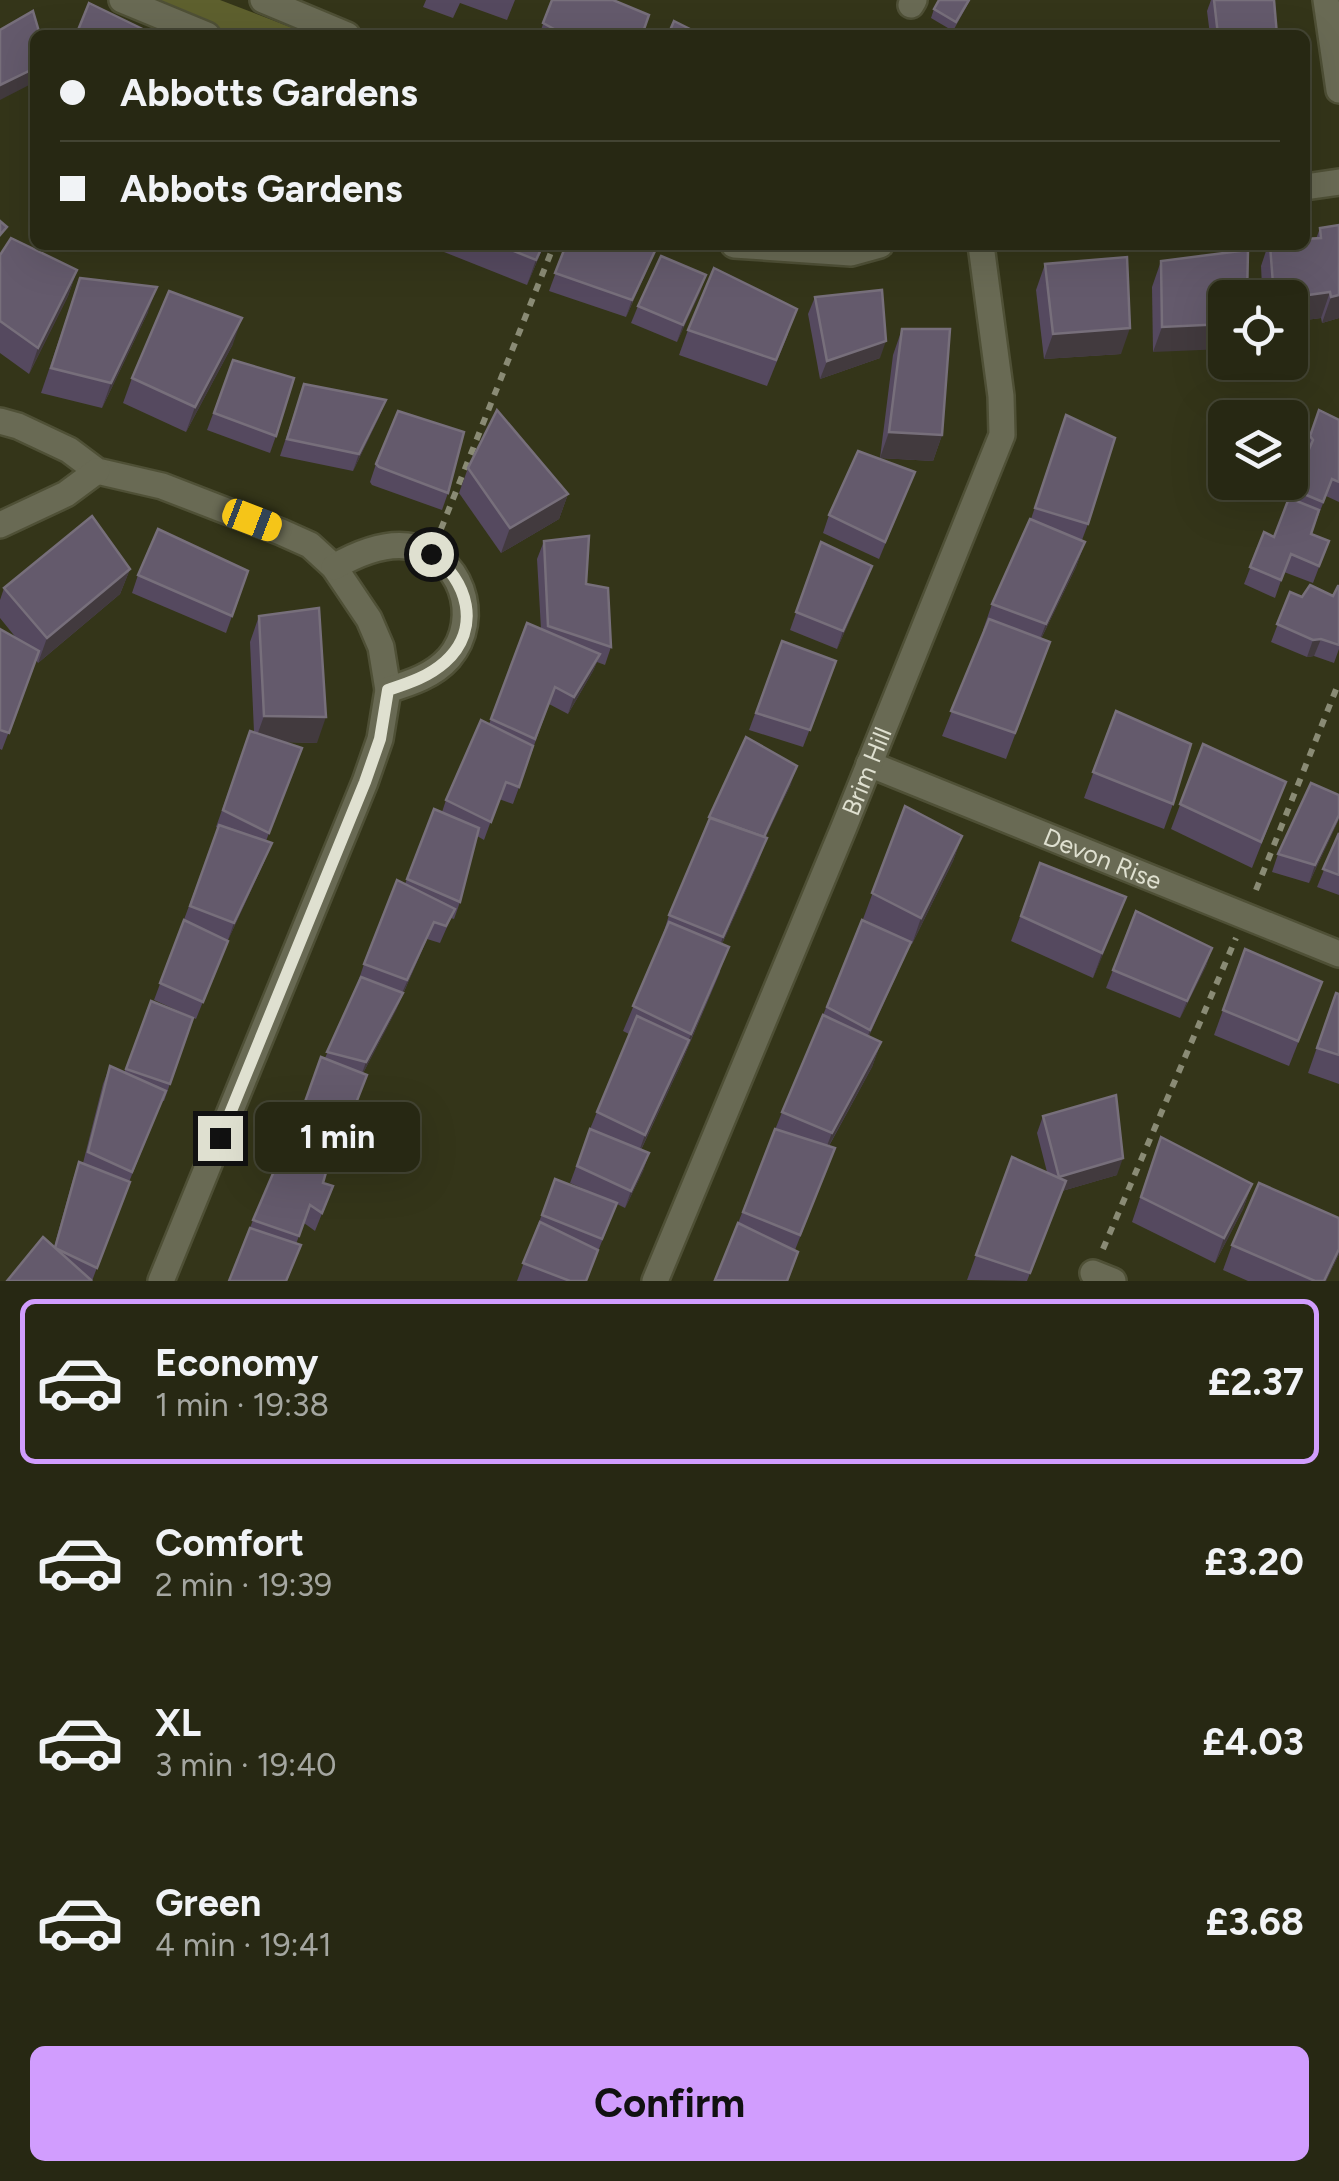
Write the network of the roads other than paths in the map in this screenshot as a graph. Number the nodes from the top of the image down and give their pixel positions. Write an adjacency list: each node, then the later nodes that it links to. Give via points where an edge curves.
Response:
1 (122, 0): 4 (street)
2 (263, 0): 5 (street)
3 (1326, 0): 6 (street)
4 (195, 30)
5 (335, 30)
6 (1339, 90)
7 (1339, 182): 8 (street)
8 (1310, 186)
9 (807, 250): 10 (street)
10 (862, 250)
11 (982, 250): 17 (street, Brim Hill, via 1002,436)
12 (0, 421): 13 (street, via 69,450)
13 (97, 471): 14 (street, via 66,494); 15 (street, via 162,486 282,532 310,545)
14 (0, 525)
15 (334, 568): 16 (street, via 369,618); 16 (street, via 358,553 407,546 444,563 466,596 460,642 447,661)
16 (388, 690): 19 (street, via 365,782)
17 (869, 764): 18 (street, Devon Rise); 20 (street, Brim Hill)
18 (1339, 954)
19 (161, 1281)
20 (655, 1281)

